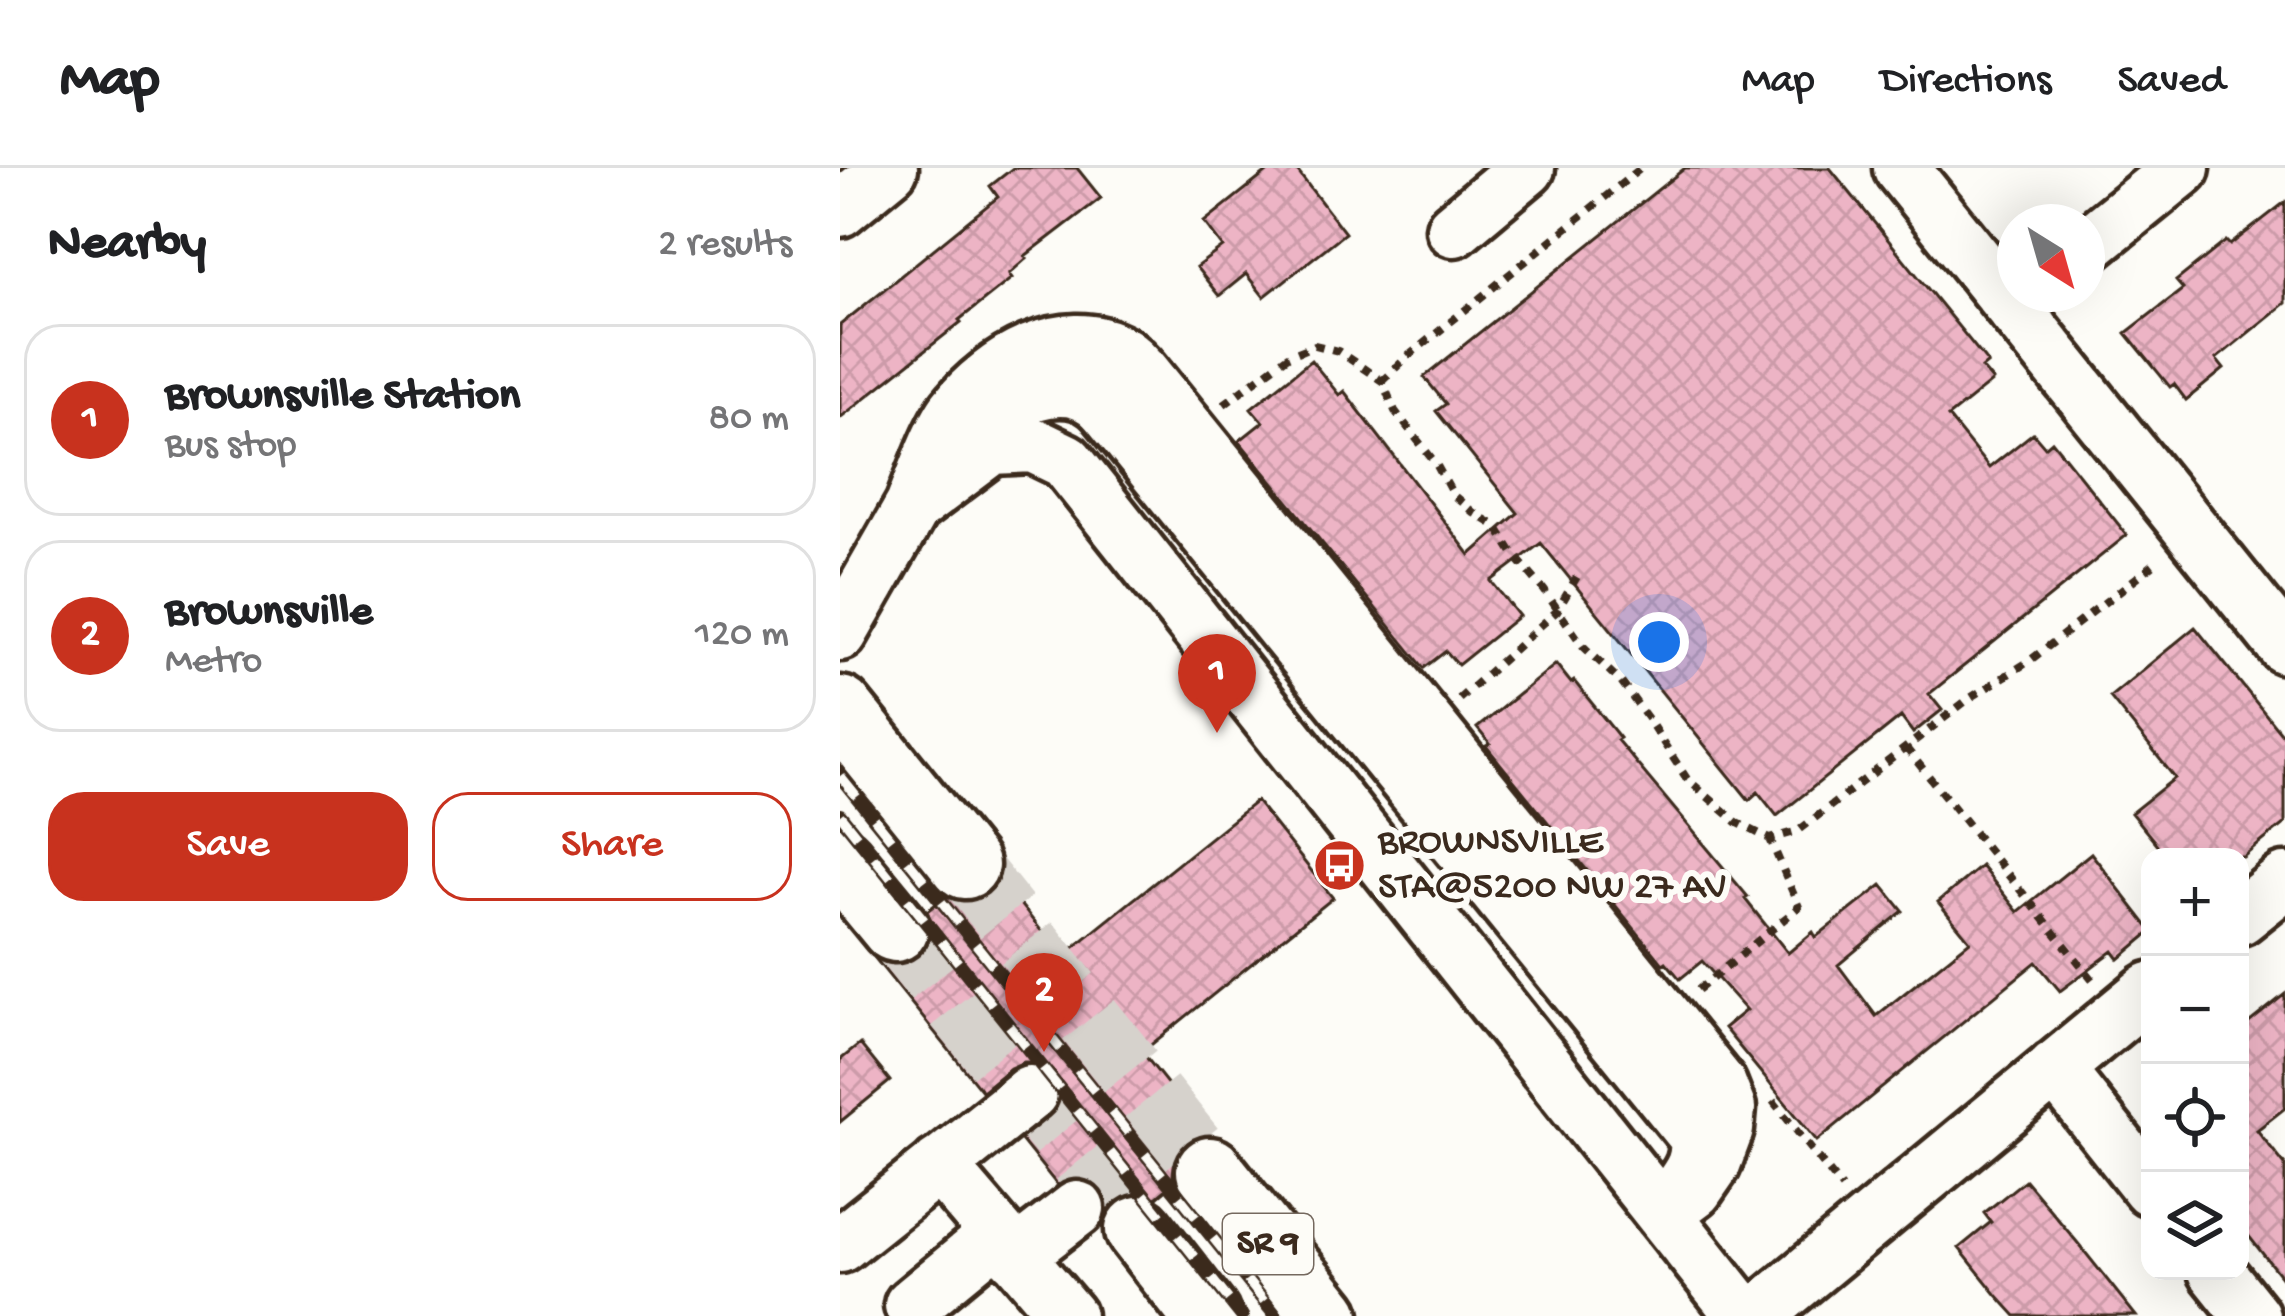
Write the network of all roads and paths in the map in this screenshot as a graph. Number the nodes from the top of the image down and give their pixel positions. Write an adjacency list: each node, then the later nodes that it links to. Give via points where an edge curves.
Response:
1 (890, 168): 6 (street)
2 (1527, 168): 7 (street)
3 (1641, 168): 11 (path)
4 (1901, 168): 9 (street)
5 (2182, 168): 8 (street)
6 (840, 209)
7 (1454, 230)
8 (2105, 230)
9 (1997, 276)
10 (2027, 312): 14 (street)
11 (1382, 381): 12 (path, via 1315,345); 19 (path, via 1454,495 1496,526 1687,778 1738,823)
12 (1189, 430): 13 (street, via 1122,353 1068,340 990,377 954,412); 26 (street)
13 (912, 507): 15 (street); 34 (street, via 992,447 1034,445 1066,461); 34 (street, via 1003,406 1046,391 1094,398 1696,1136 1694,1167)
14 (2193, 532): 16 (street); 18 (path)
15 (840, 633)
16 (2285, 646)
17 (840, 710): 21 (main road)
18 (1906, 748): 19 (path, via 1798,831); 25 (path)
19 (1770, 839): 26 (path, via 1799,907)
20 (840, 860): 24 (main road)
21 (965, 865)
22 (2285, 881): 23 (street)
23 (2249, 910)
24 (895, 928)
25 (2135, 1002): 27 (street)
26 (1664, 1017): 34 (street, via 1728,1108 1713,1164)
27 (2055, 1068): 32 (street); 35 (street)
28 (1764, 1091): 35 (path)
29 (1030, 1093): 30 (street)
30 (939, 1166): 37 (street); 38 (street)
31 (1210, 1171): 43 (main road, SR 9)
32 (2141, 1177)
33 (1077, 1209): 38 (street)
34 (1663, 1214): 44 (street)
35 (1870, 1222): 45 (street)
36 (1139, 1230): 42 (main road, SR 9)
37 (840, 1245)
38 (1006, 1246): 40 (street); 41 (street)
39 (2223, 1280): 46 (street)
40 (913, 1305)
41 (1068, 1316)
42 (1206, 1316)
43 (1326, 1316)
44 (1744, 1316)
45 (1756, 1316)
46 (2252, 1316)

